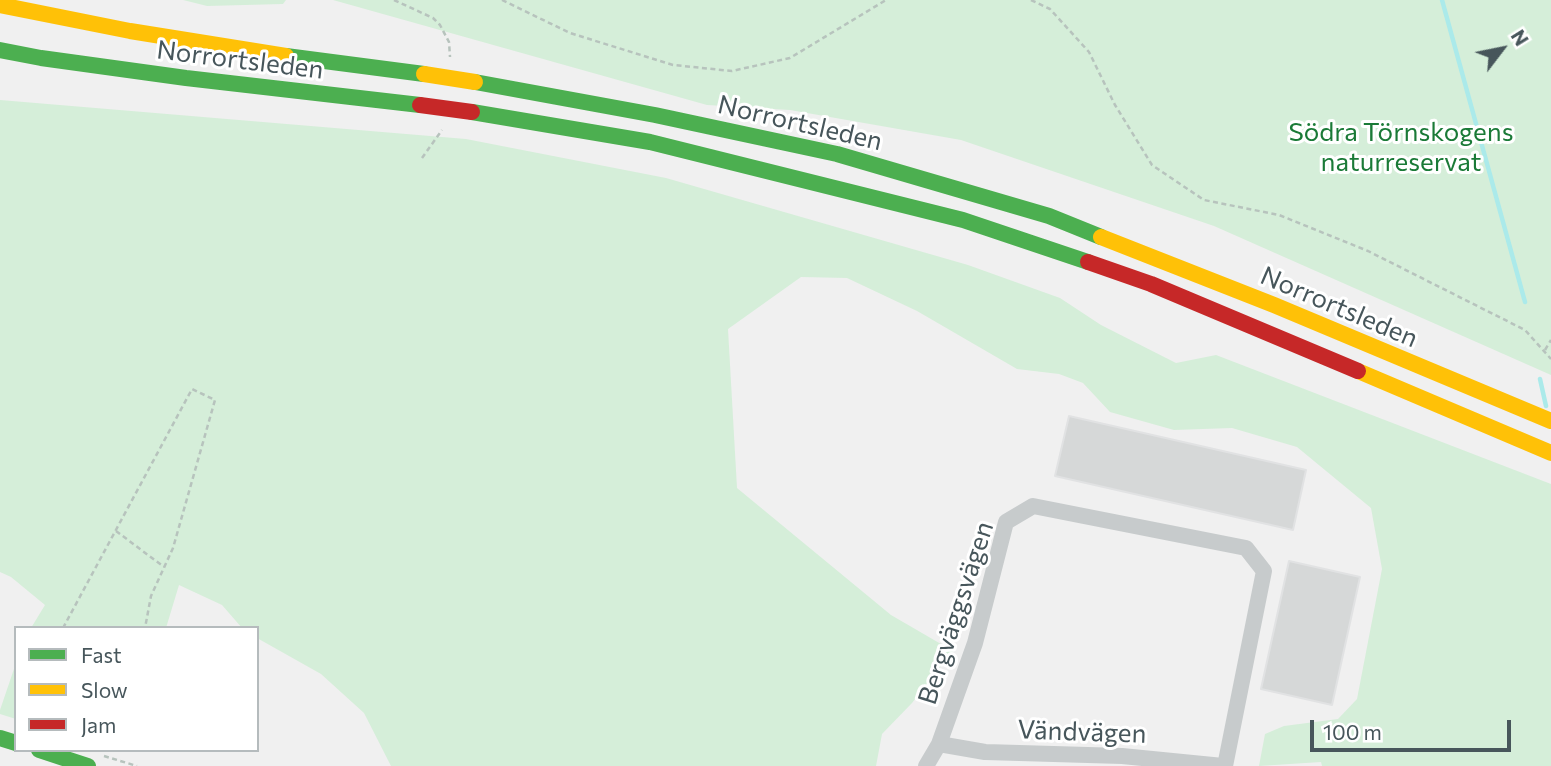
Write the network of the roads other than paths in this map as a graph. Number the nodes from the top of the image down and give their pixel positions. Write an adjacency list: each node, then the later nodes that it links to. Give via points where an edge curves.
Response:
1 (0, 5): 3 (main road, Norrortsleden, bridge, via 130,31 475,82 837,154 1049,216)
2 (0, 50): 4 (main road, Norrortsleden, bridge, via 186,78 472,112 650,142 963,220 1151,284)
3 (1551, 421)
4 (1551, 453)
5 (939, 744): 8 (street, Bergväggsvägen); 9 (street, Vändvägen, via 985,752 1122,756); 9 (street, Bergväggsvägen, via 975,643 1006,522 1033,506 1246,548 1264,571)
6 (44, 752): 7 (main road, bridge)
7 (89, 766)
8 (926, 766)
9 (1224, 766)

